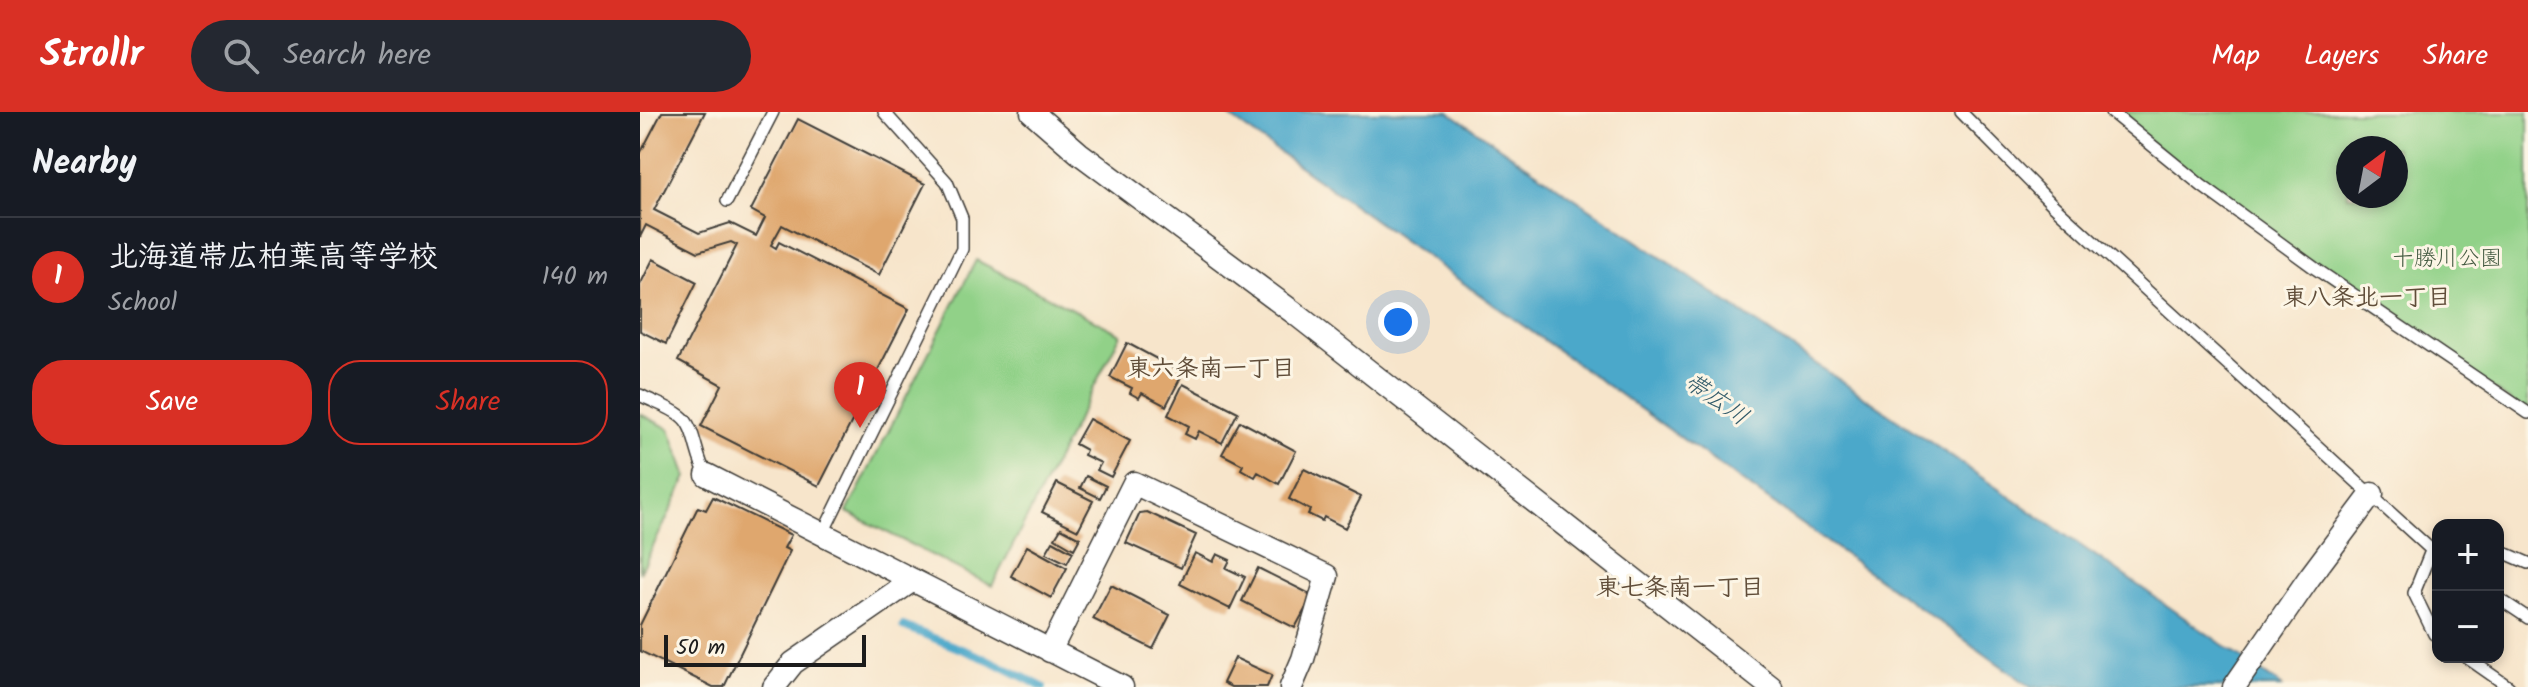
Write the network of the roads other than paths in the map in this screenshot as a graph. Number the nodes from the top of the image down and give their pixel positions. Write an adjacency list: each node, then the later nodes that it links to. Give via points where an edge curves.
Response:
1 (773, 112): 6 (lane)
2 (884, 112): 11 (lane, via 947,182 962,218 962,249)
3 (1032, 112): 25 (street)
4 (1961, 112): 10 (lane, via 2053,205)
5 (2111, 112): 8 (lane, via 2291,251)
6 (727, 201)
7 (640, 395): 9 (lane, via 683,417)
8 (2528, 413)
9 (707, 475): 11 (street)
10 (2372, 494): 12 (lane); 26 (street)
11 (823, 533): 16 (street)
12 (2432, 548)
13 (2504, 553): 15 (lane)
14 (2432, 559): 19 (lane, via 2414,593)
15 (2528, 563)
16 (913, 580): 20 (street); 22 (street, via 793,663)
17 (2504, 602): 18 (lane)
18 (2528, 618)
19 (2432, 630)
20 (1050, 651): 23 (street); 24 (street, via 1134,483 1327,576)
21 (2475, 663): 27 (lane)
22 (774, 687)
23 (1122, 687)
24 (1291, 687)
25 (1771, 687)
26 (2234, 687)
27 (2509, 687)

